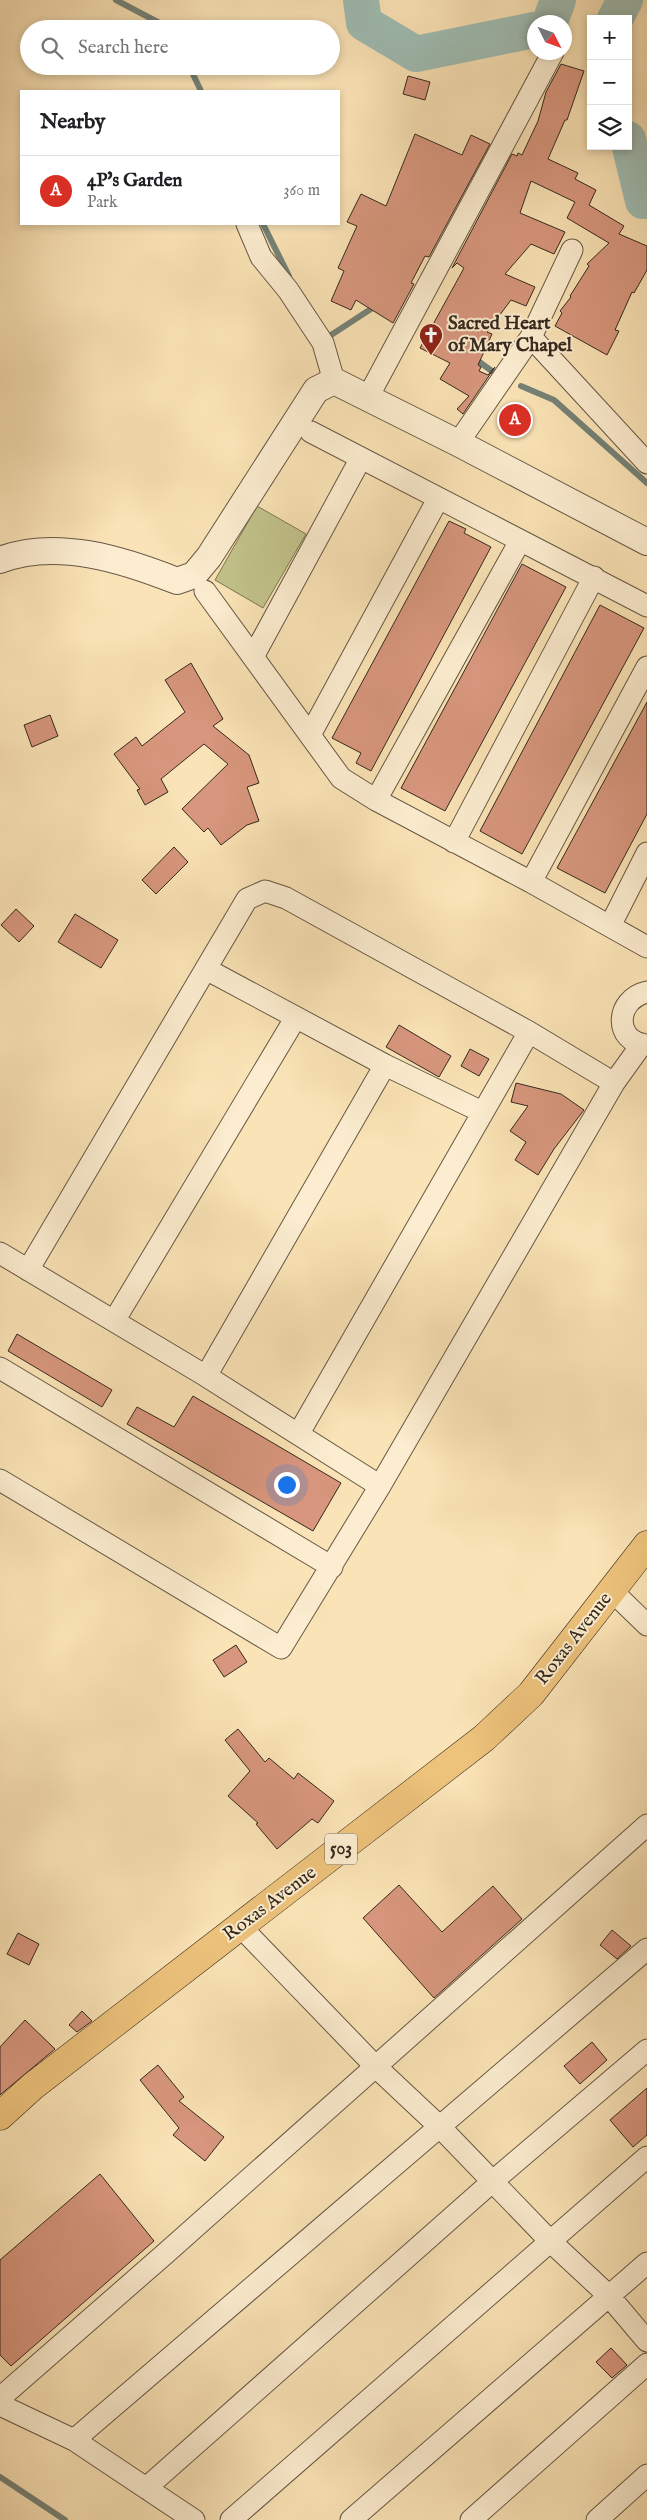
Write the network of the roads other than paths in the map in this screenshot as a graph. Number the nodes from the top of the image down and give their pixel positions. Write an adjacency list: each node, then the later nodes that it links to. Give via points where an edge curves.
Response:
1 (549, 60): 6 (street)
2 (247, 225): 5 (street, via 261,257 288,290 322,343)
3 (572, 250): 4 (street)
4 (531, 337): 8 (street); 10 (street)
5 (334, 382): 6 (street); 14 (street, via 316,390 194,575 177,581 140,566 51,551 15,554)
6 (368, 398): 8 (street)
7 (311, 432): 9 (street)
8 (458, 443): 13 (street)
9 (362, 458): 11 (street); 18 (street)
10 (647, 463)
11 (438, 499): 12 (street); 20 (street)
12 (520, 542): 15 (street); 21 (street)
13 (647, 542)
14 (0, 560)
15 (594, 577): 17 (street); 22 (street)
16 (205, 591): 18 (street)
17 (647, 606)
18 (253, 657): 20 (street)
19 (647, 667): 24 (street)
20 (310, 735): 21 (street, via 341,778)
21 (376, 800): 22 (street)
22 (454, 842): 24 (street)
23 (647, 853): 25 (street)
24 (531, 882): 25 (street)
25 (610, 926): 26 (street)
26 (647, 947)
27 (206, 969): 29 (street); 30 (street, via 247,899 265,891 286,898); 36 (street)
28 (647, 992): 31 (street, via 630,999 622,1016 626,1034)
29 (296, 1017): 32 (street); 37 (street)
30 (528, 1032): 33 (street); 34 (street)
31 (644, 1045): 33 (street)
32 (385, 1065): 34 (street); 39 (street)
33 (614, 1083): 42 (street)
34 (482, 1112): 40 (street)
35 (0, 1253): 36 (street)
36 (28, 1270): 37 (street)
37 (114, 1322): 39 (street)
38 (0, 1368): 44 (street)
39 (206, 1376): 40 (street)
40 (299, 1433): 42 (street)
41 (0, 1480): 44 (street, via 281,1648)
42 (380, 1486): 44 (street)
43 (647, 1546): 45 (main road, Roxas Avenue / 503)
44 (332, 1567)
45 (611, 1590): 46 (street); 48 (main road, Roxas Avenue / 503, via 531,1694 484,1738)
46 (647, 1624)
47 (647, 1825): 51 (street)
48 (240, 1926): 51 (street); 52 (main road, Roxas Avenue / 503, via 33,2086)
49 (647, 1949): 53 (street)
50 (647, 2050): 55 (street)
51 (375, 2066): 53 (street); 61 (street)
52 (0, 2116)
53 (440, 2127): 55 (street); 63 (street)
54 (647, 2157): 56 (street)
55 (493, 2181): 56 (street); 65 (street)
56 (550, 2241): 58 (street); 67 (street)
57 (647, 2263): 58 (street)
58 (609, 2296): 59 (street); 68 (street)
59 (647, 2341)
60 (647, 2364): 69 (street)
61 (0, 2398)
62 (0, 2405): 63 (street)
63 (74, 2440): 65 (street)
64 (647, 2475): 70 (street)
65 (146, 2488): 66 (street)
66 (194, 2520)
67 (231, 2520)
68 (352, 2520)
69 (471, 2520)
70 (597, 2520)

